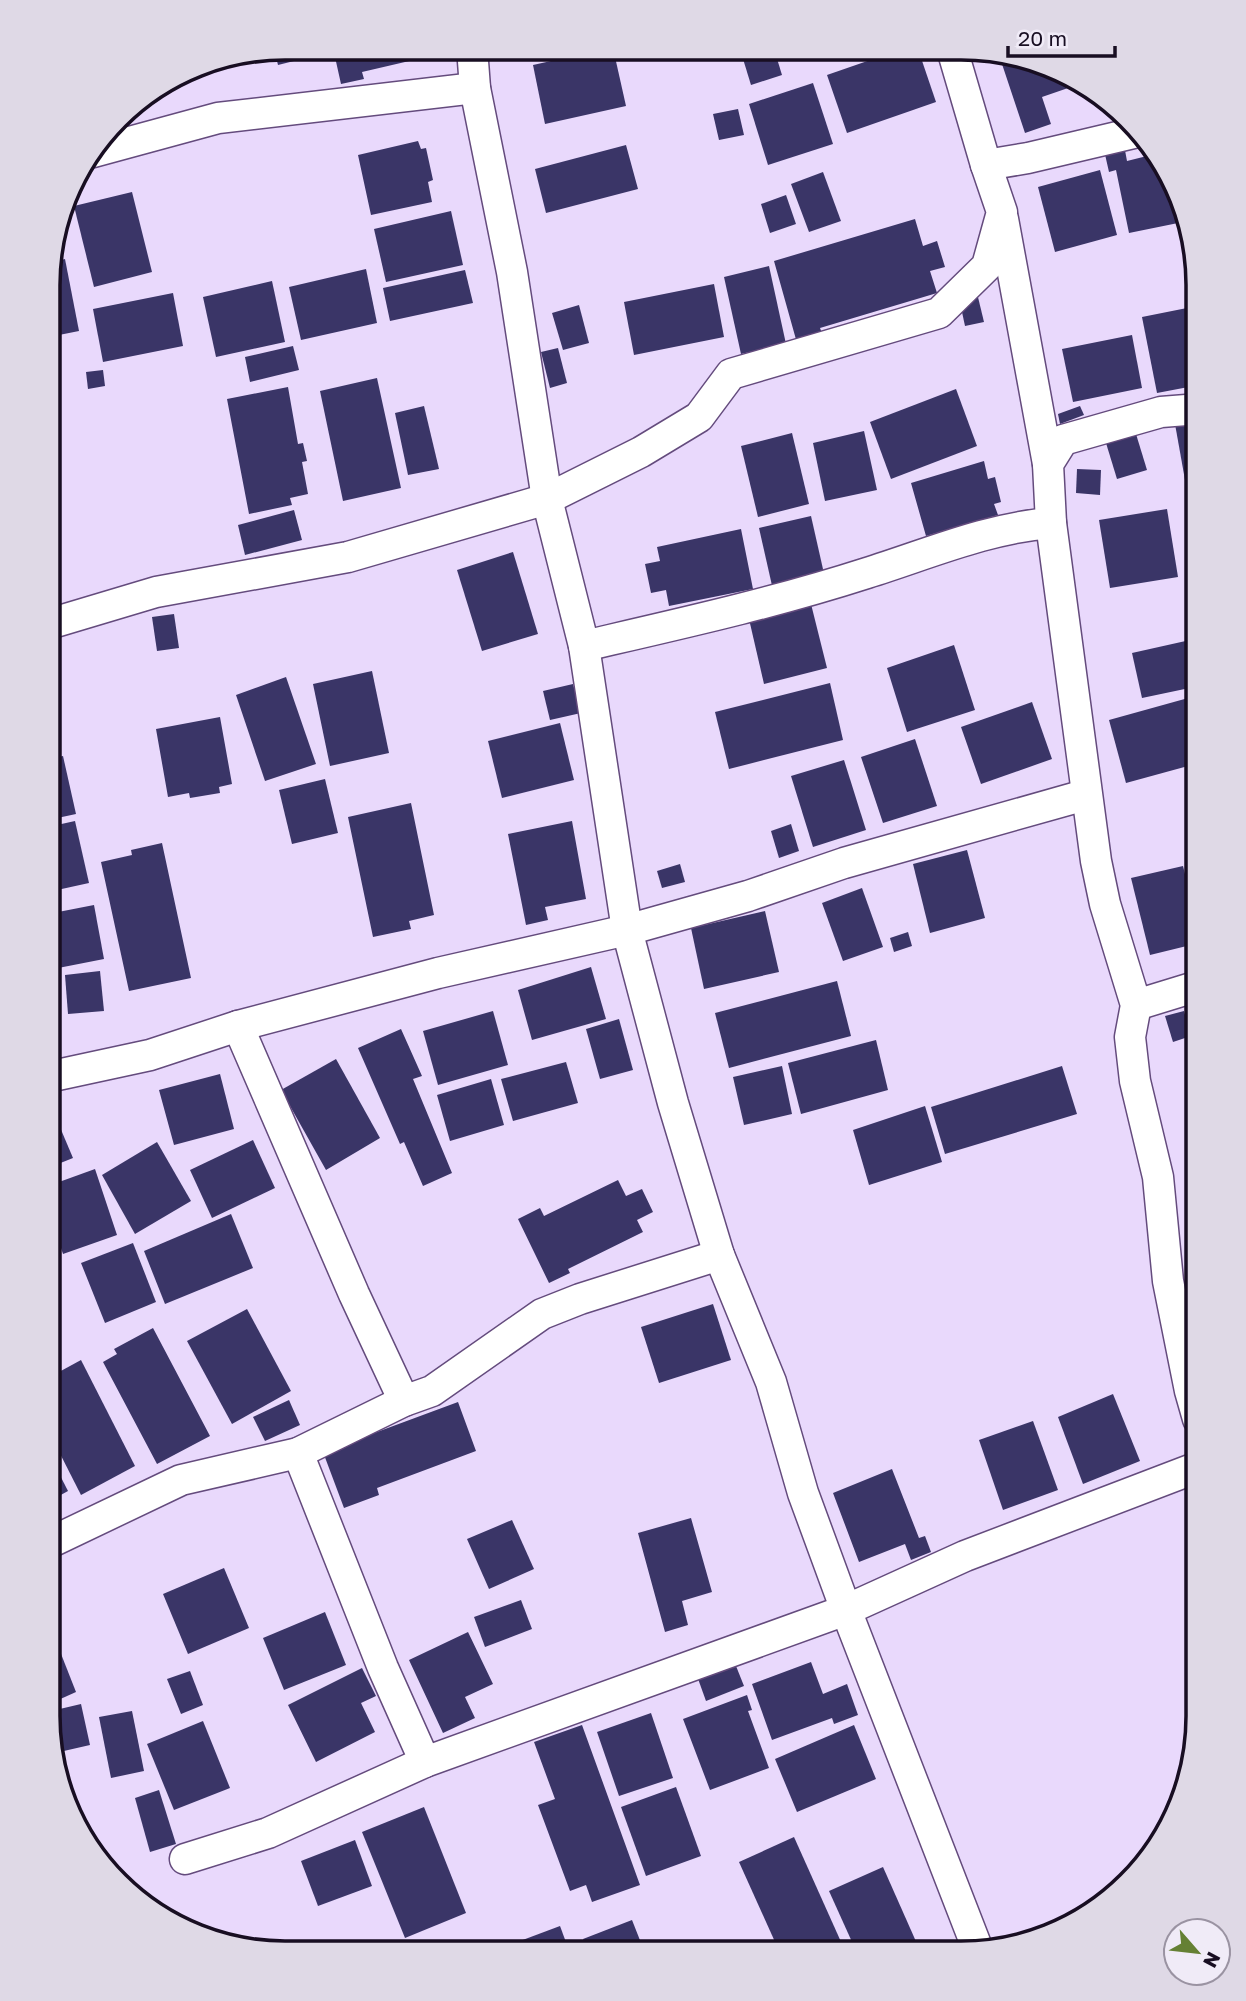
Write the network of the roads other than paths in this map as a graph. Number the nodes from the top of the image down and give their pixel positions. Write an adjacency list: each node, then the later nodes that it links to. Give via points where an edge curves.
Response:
1 (472, 60): 3 (street)
2 (955, 60): 6 (street)
3 (475, 88): 5 (street, via 218,118); 10 (street, via 512,272)
4 (1128, 134): 6 (street)
5 (106, 149)
6 (986, 165): 7 (street)
7 (1002, 212): 9 (street); 10 (street, via 987,266 939,313 731,374 699,417)
8 (1186, 410): 9 (street, via 1161,412 1063,440)
9 (1048, 464): 11 (street)
10 (547, 499): 12 (street, via 348,557 156,592); 13 (street)
11 (1051, 523): 13 (street, via 968,539 769,602); 14 (street)
12 (60, 621)
13 (584, 646): 15 (street)
14 (1085, 795): 15 (street); 17 (street, via 1105,905)
15 (627, 930): 18 (street, via 438,973); 20 (street)
16 (1186, 990): 17 (street)
17 (1136, 1005): 21 (street, via 1130,1037 1135,1081 1158,1177 1168,1281)
18 (238, 1026): 19 (street, via 150,1055); 22 (street)
19 (60, 1074)
20 (719, 1255): 22 (street, via 542,1314 432,1391); 26 (street, via 771,1382 803,1493)
21 (1186, 1371)
22 (404, 1401): 23 (street)
23 (298, 1453): 25 (street, via 181,1480); 27 (street)
24 (1186, 1472): 26 (street, via 965,1556)
25 (60, 1538)
26 (846, 1611): 27 (street); 29 (street)
27 (425, 1762): 28 (street, via 268,1833)
28 (185, 1859)
29 (974, 1941)

